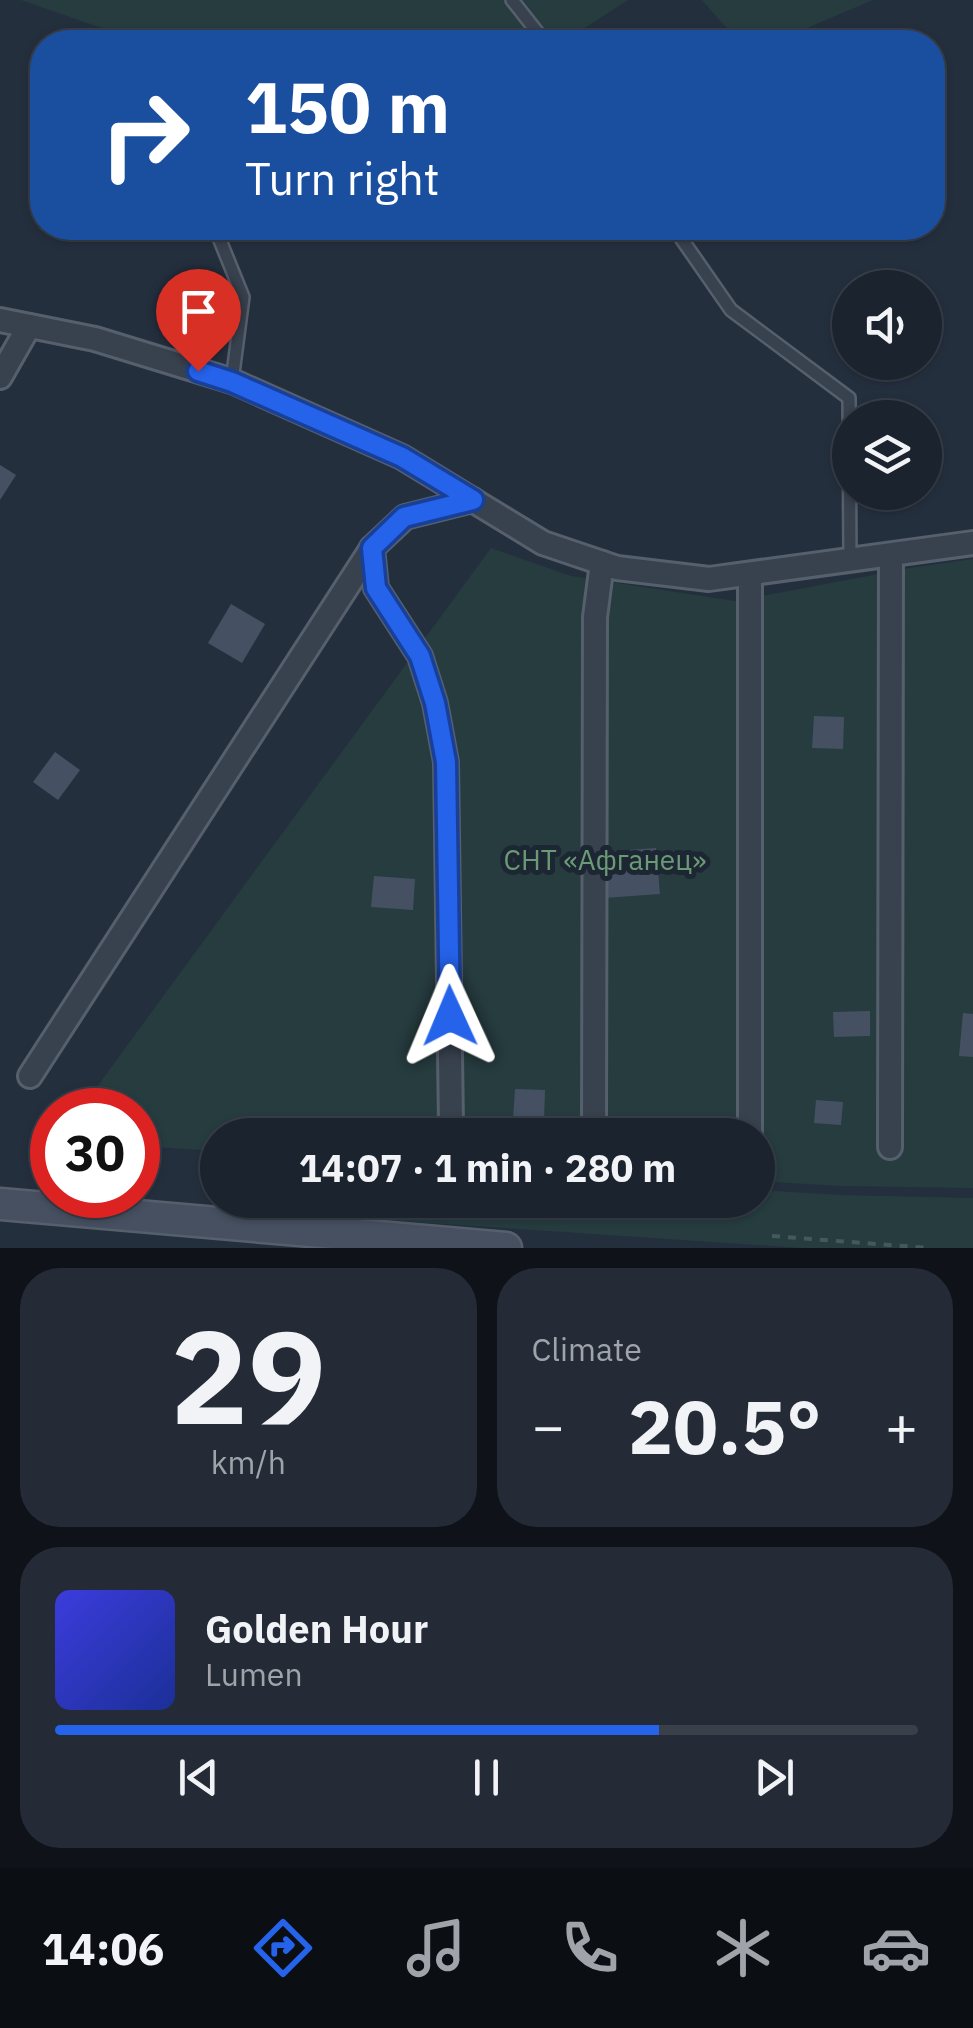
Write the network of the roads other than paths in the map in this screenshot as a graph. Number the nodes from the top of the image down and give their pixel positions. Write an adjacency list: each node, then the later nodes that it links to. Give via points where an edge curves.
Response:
1 (512, 0): 2 (lane)
2 (536, 30)
3 (220, 240): 8 (lane, via 243,298)
4 (682, 240): 13 (lane, via 731,310 849,398)
5 (0, 320): 6 (street)
6 (29, 326): 7 (street); 8 (street, via 95,339)
7 (0, 377)
8 (232, 382): 9 (street, via 402,457)
9 (473, 500): 11 (street, via 404,517); 14 (street, via 542,542)
10 (973, 543): 12 (street)
11 (372, 548): 16 (street); 17 (street, via 376,588 420,656 446,762)
12 (891, 555): 13 (street); 20 (street)
13 (850, 560): 15 (street)
14 (602, 563): 15 (street, via 709,579); 18 (street, via 596,617)
15 (750, 574): 19 (street)
16 (30, 1076)
17 (451, 1118)
18 (594, 1118)
19 (750, 1118)
20 (890, 1147)
21 (0, 1204): 22 (street)
22 (506, 1248)

